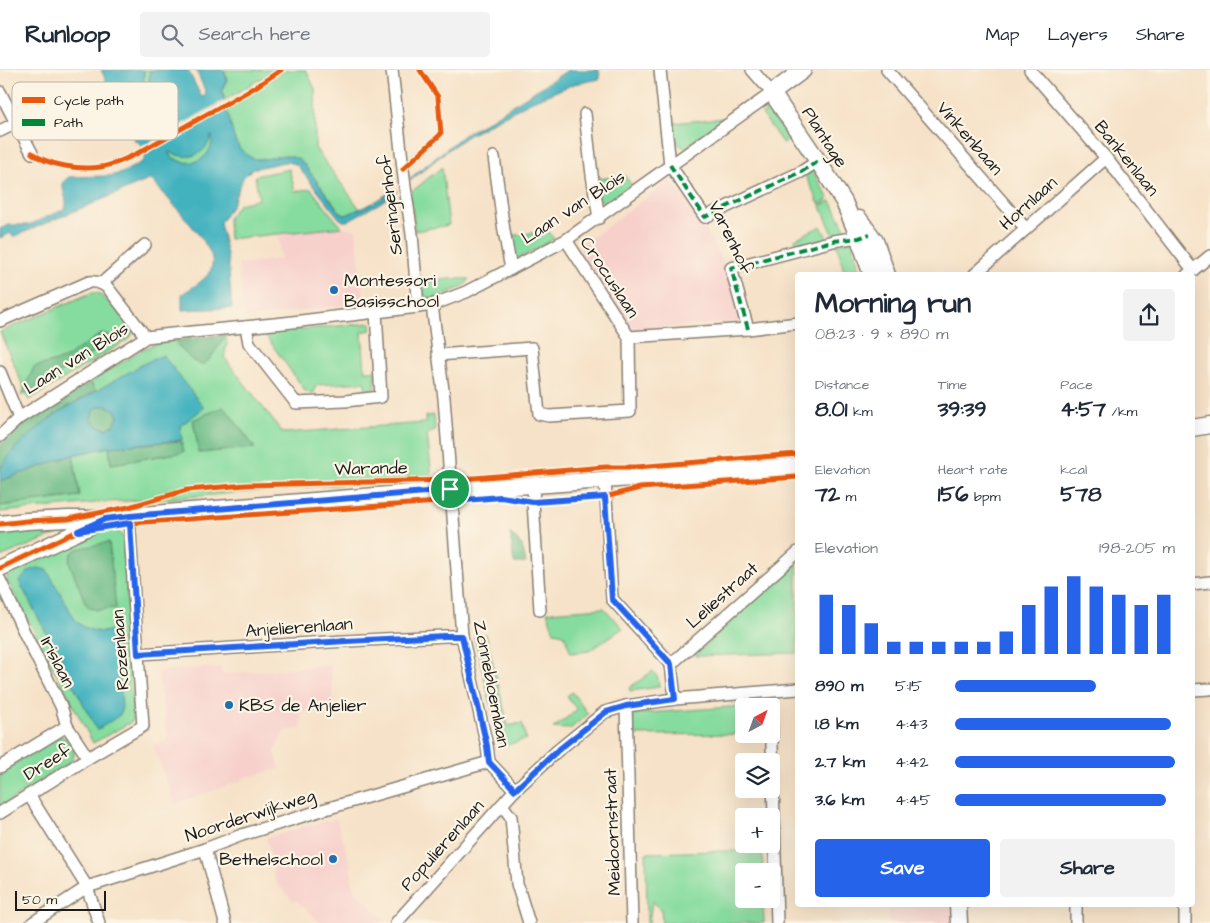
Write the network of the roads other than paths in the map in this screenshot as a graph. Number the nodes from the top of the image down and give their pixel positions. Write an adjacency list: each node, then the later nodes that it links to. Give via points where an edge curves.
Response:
1 (392, 70): 32 (street, Seringenhof)
2 (660, 70): 18 (street)
3 (752, 70): 8 (street)
4 (803, 70): 8 (main road, Laan van Blois)
5 (887, 70): 20 (street, Vinkenbaan)
6 (1030, 70): 16 (street, Bankenlaan)
7 (0, 92): 10 (street)
8 (772, 93): 17 (main road, Plantage); 18 (street, Laan van Blois)
9 (584, 114): 19 (street)
10 (12, 115)
11 (12, 125): 12 (street)
12 (0, 132)
13 (25, 140): 14 (street)
14 (32, 153)
15 (494, 157): 25 (street)
16 (1106, 158): 20 (street, Hornlaan); 29 (street, Bankenlaan)
17 (818, 161): 18 (street, Varenhof, via 704,217); 21 (main road, Plantage)
18 (670, 165): 19 (street, Laan van Blois)
19 (598, 218): 22 (street, Laan van Blois)
20 (1026, 229): 28 (street, Hornlaan)
21 (865, 236): 26 (main road, Plantage); 27 (main road, Plantage, via 875,241); 37 (street, Varenhof, via 833,241 730,268)
22 (566, 240): 25 (street, Laan van Blois); 39 (street, Crocuslaan)
23 (145, 245): 30 (street)
24 (1210, 256): 29 (street)
25 (510, 269): 31 (street, Laan van Blois)
26 (871, 272)
27 (886, 272)
28 (977, 272)
29 (1190, 272)
30 (102, 283): 34 (street, via 89,282); 38 (street)
31 (432, 305): 32 (street, Laan van Blois); 40 (street, Zonnebloemlaan)
32 (418, 307): 33 (street, Laan van Blois)
33 (376, 312): 36 (street, Laan van Blois); 36 (street, via 381,397 296,403 249,343)
34 (0, 321)
35 (795, 323): 37 (street)
36 (246, 327): 38 (street, Laan van Blois)
37 (748, 329): 39 (street)
38 (146, 337): 42 (street, Laan van Blois)
39 (629, 338): 40 (street, Crocuslaan, via 630,411 539,414 532,348)
40 (438, 354): 49 (street, Zonnebloemlaan)
41 (0, 372): 42 (street, Laan van Blois)
42 (19, 418): 45 (street, Laan van Blois)
43 (1210, 425): 44 (main road)
44 (1195, 428)
45 (0, 436)
46 (795, 466): 47 (main road, Warande)
47 (605, 480): 48 (main road, Warande); 61 (street, via 612,599)
48 (534, 485): 49 (main road, Warande); 58 (street)
49 (450, 489): 50 (main road, Warande); 59 (street, Zonnebloemlaan)
50 (130, 516): 51 (main road, Warande); 60 (street, Rozenlaan)
51 (105, 519): 52 (main road, Warande); 54 (main road, Warande)
52 (0, 524)
53 (795, 555): 61 (street, Leliestraat)
54 (0, 568)
55 (0, 580): 69 (street, Irislaan, via 61,706)
56 (1210, 582): 57 (street)
57 (1195, 584)
58 (540, 610)
59 (462, 636): 60 (street, Anjelierenlaan); 72 (street, Zonnebloemlaan)
60 (138, 654): 71 (street, Rozenlaan, via 143,726)
61 (671, 664): 67 (street)
62 (795, 689): 64 (street, Populierenlaan)
63 (1210, 689): 65 (street)
64 (771, 690): 66 (street); 67 (street, Populierenlaan)
65 (1195, 690)
66 (771, 698)
67 (675, 699): 68 (street, Populierenlaan)
68 (626, 706): 74 (street, Populierenlaan, via 606,712); 88 (street, Meidoornstraat)
69 (67, 726): 71 (street, Irislaan); 73 (street, Dreef)
70 (772, 743): 89 (street)
71 (88, 758): 75 (street, Dreef)
72 (489, 762): 74 (street, Zonnebloemlaan); 78 (street, Noorderwijkweg, via 242,834)
73 (0, 767)
74 (515, 790): 76 (street, Populierenlaan)
75 (29, 794): 77 (street, Dreef); 79 (street)
76 (502, 805): 86 (street, Populierenlaan); 87 (street, via 511,817 517,884)
77 (0, 813)
78 (205, 849): 79 (street, Noorderwijkweg); 85 (street)
79 (87, 887): 83 (street, Noorderwijkweg); 84 (street)
80 (958, 907): 90 (main road)
81 (1076, 907): 91 (street)
82 (1185, 907): 92 (street)
83 (32, 923)
84 (99, 923)
85 (225, 923)
86 (396, 923)
87 (529, 923)
88 (632, 923)
89 (777, 923)
90 (959, 923)
91 (1076, 923)
92 (1185, 923)

